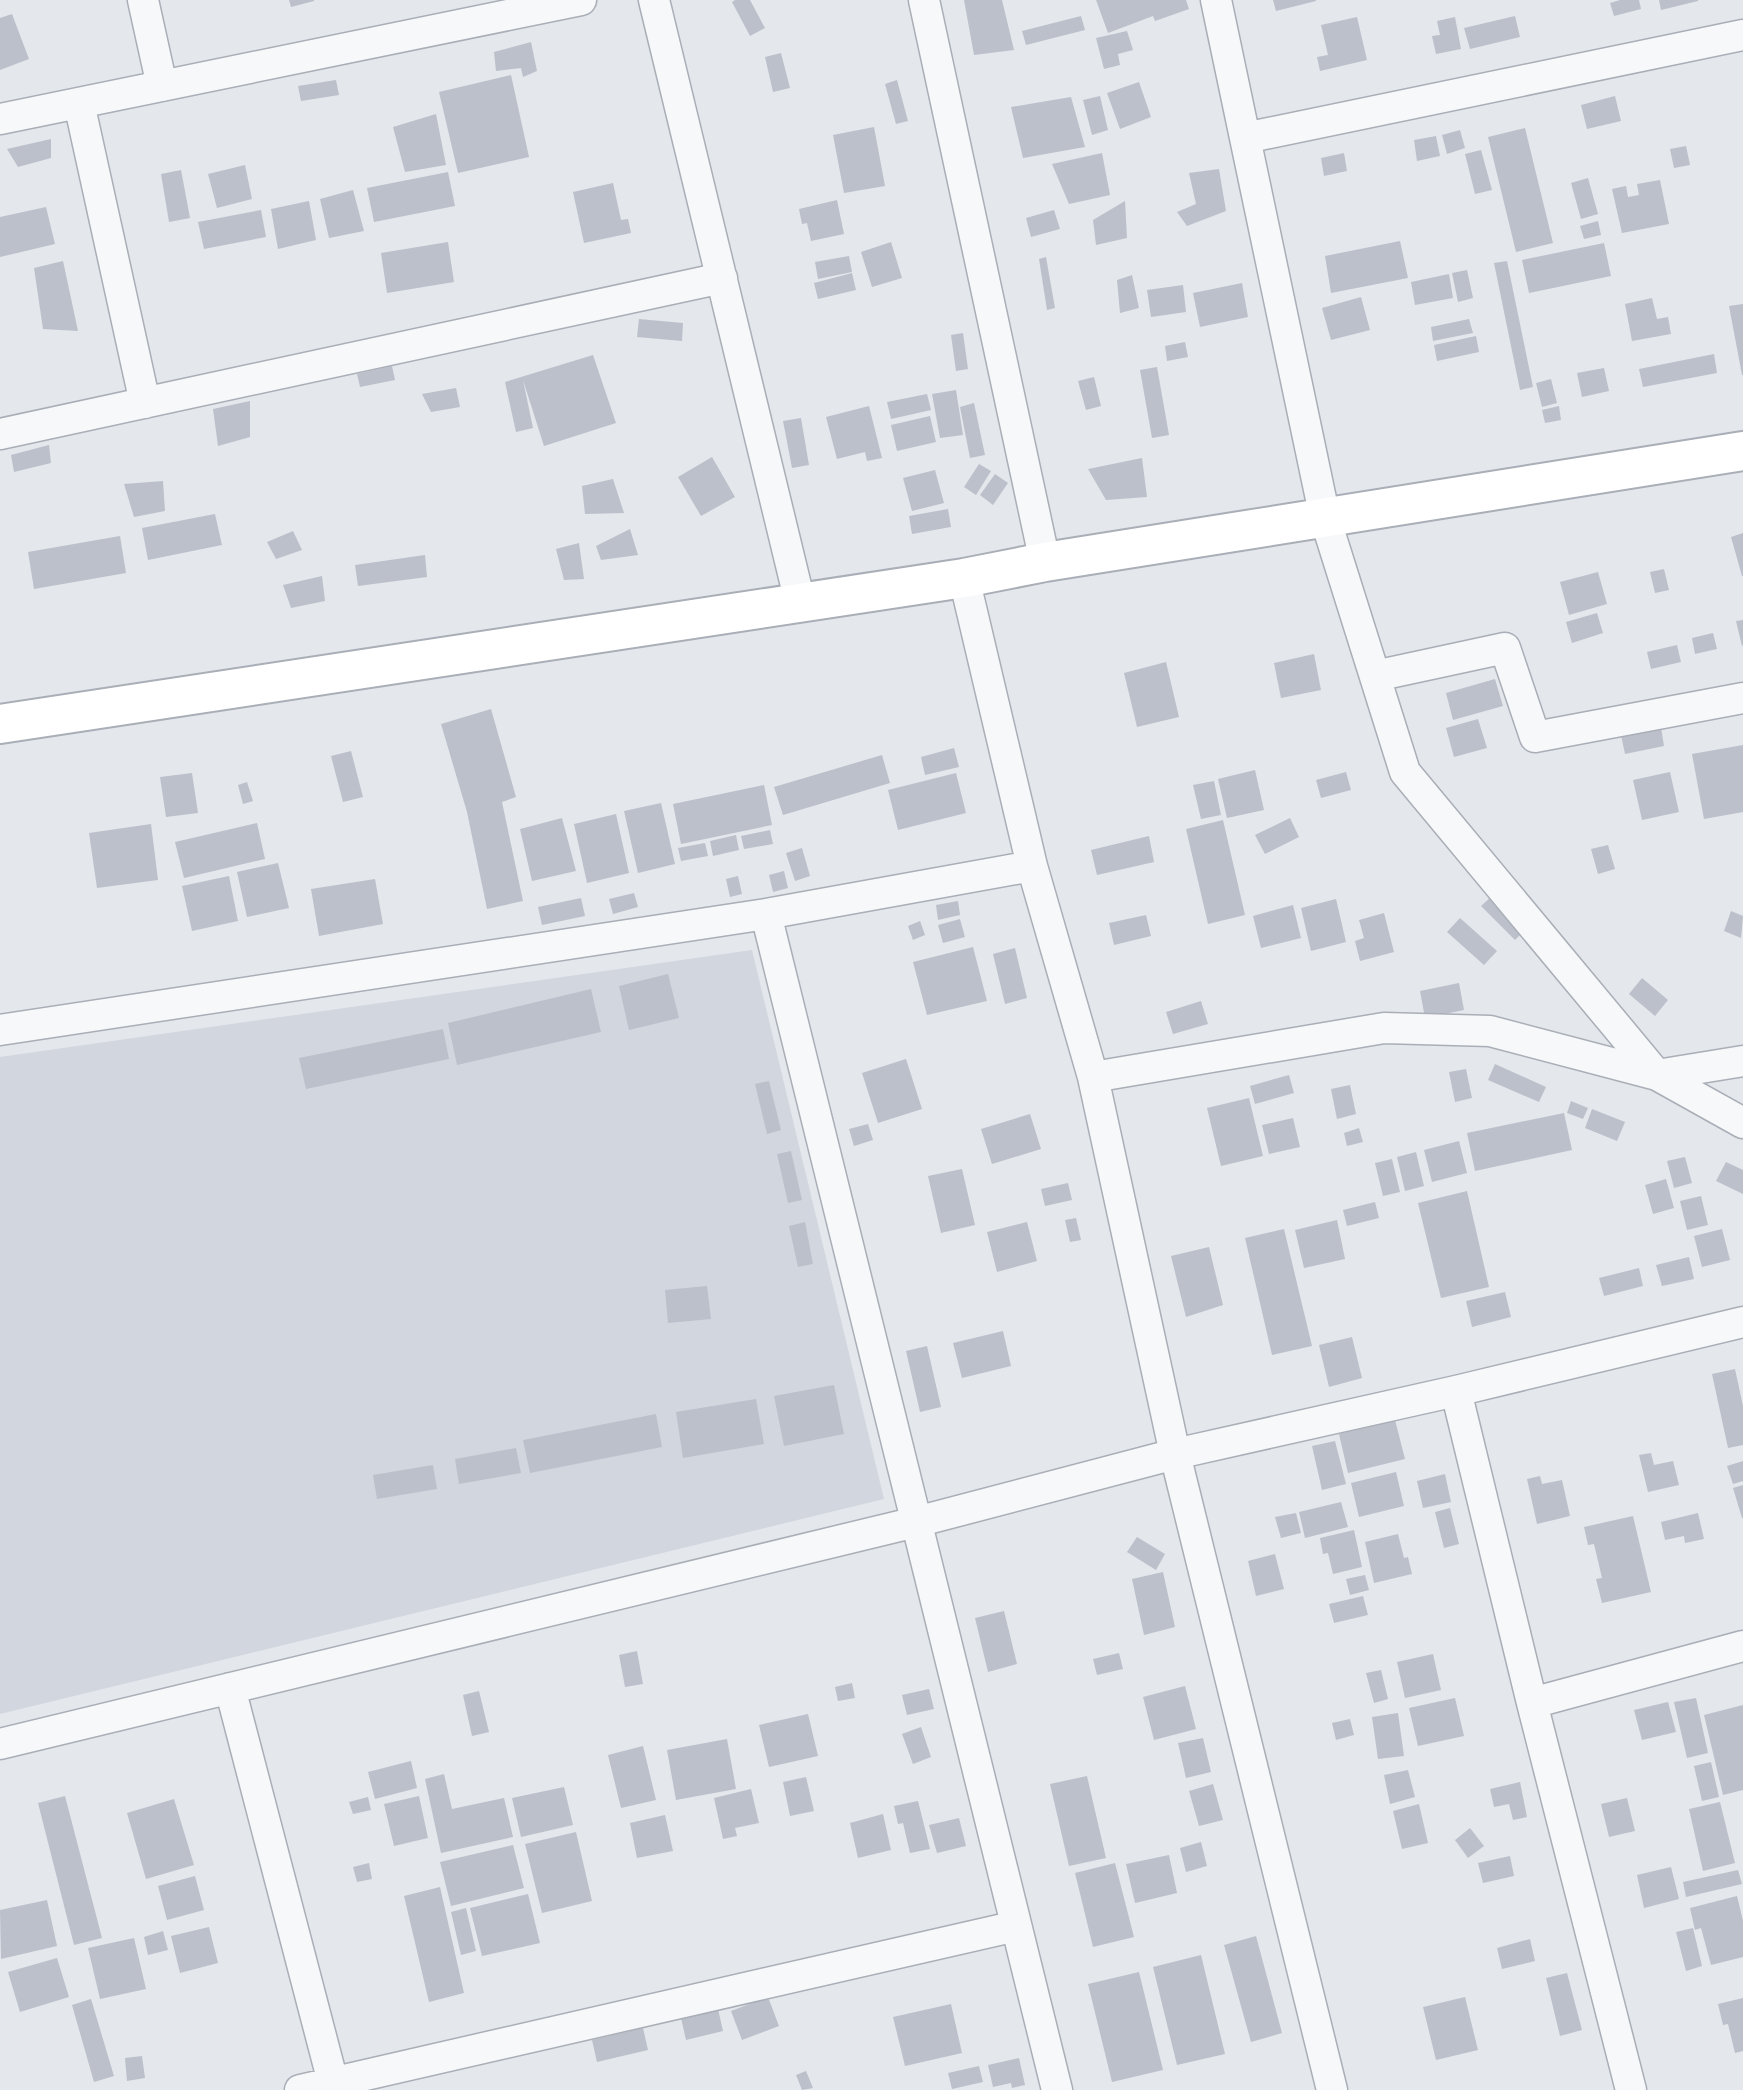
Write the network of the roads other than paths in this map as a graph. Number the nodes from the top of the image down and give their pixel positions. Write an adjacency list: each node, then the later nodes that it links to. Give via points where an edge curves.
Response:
1 (143, 0): 7 (street)
2 (581, 0): 7 (street)
3 (654, 0): 11 (street)
4 (924, 0): 16 (street)
5 (1216, 0): 10 (street)
6 (1743, 35): 10 (street)
7 (162, 86): 8 (street)
8 (79, 103): 9 (street); 12 (street)
9 (0, 119)
10 (1245, 138): 15 (street)
11 (722, 278): 12 (street); 18 (street)
12 (145, 403): 13 (street)
13 (0, 434)
14 (1743, 451): 15 (street)
15 (1325, 518): 16 (street); 19 (street)
16 (1045, 562): 17 (street)
17 (964, 578): 18 (street); 22 (street)
18 (800, 602): 21 (street)
19 (1375, 677): 20 (street, via 1506,648 1535,737); 26 (street, via 1405,772)
20 (1743, 698)
21 (0, 724)
22 (1032, 866): 23 (street); 27 (street)
23 (766, 914): 24 (street); 32 (street)
24 (0, 1030)
25 (1743, 1061): 26 (street)
26 (1657, 1075): 27 (street, via 1490,1031 1384,1028); 28 (street)
27 (1093, 1077): 31 (street)
28 (1743, 1123)
29 (1743, 1322): 30 (street)
30 (1456, 1391): 31 (street); 35 (street)
31 (1175, 1454): 32 (street); 41 (street)
32 (916, 1521): 34 (street); 37 (street)
33 (1743, 1646): 35 (street)
34 (230, 1688): 36 (street); 38 (street)
35 (1532, 1703): 42 (street)
36 (0, 1744)
37 (1016, 1926): 38 (street); 40 (street)
38 (334, 2086): 39 (street)
39 (300, 2090)
40 (1057, 2090)
41 (1332, 2090)
42 (1631, 2090)

